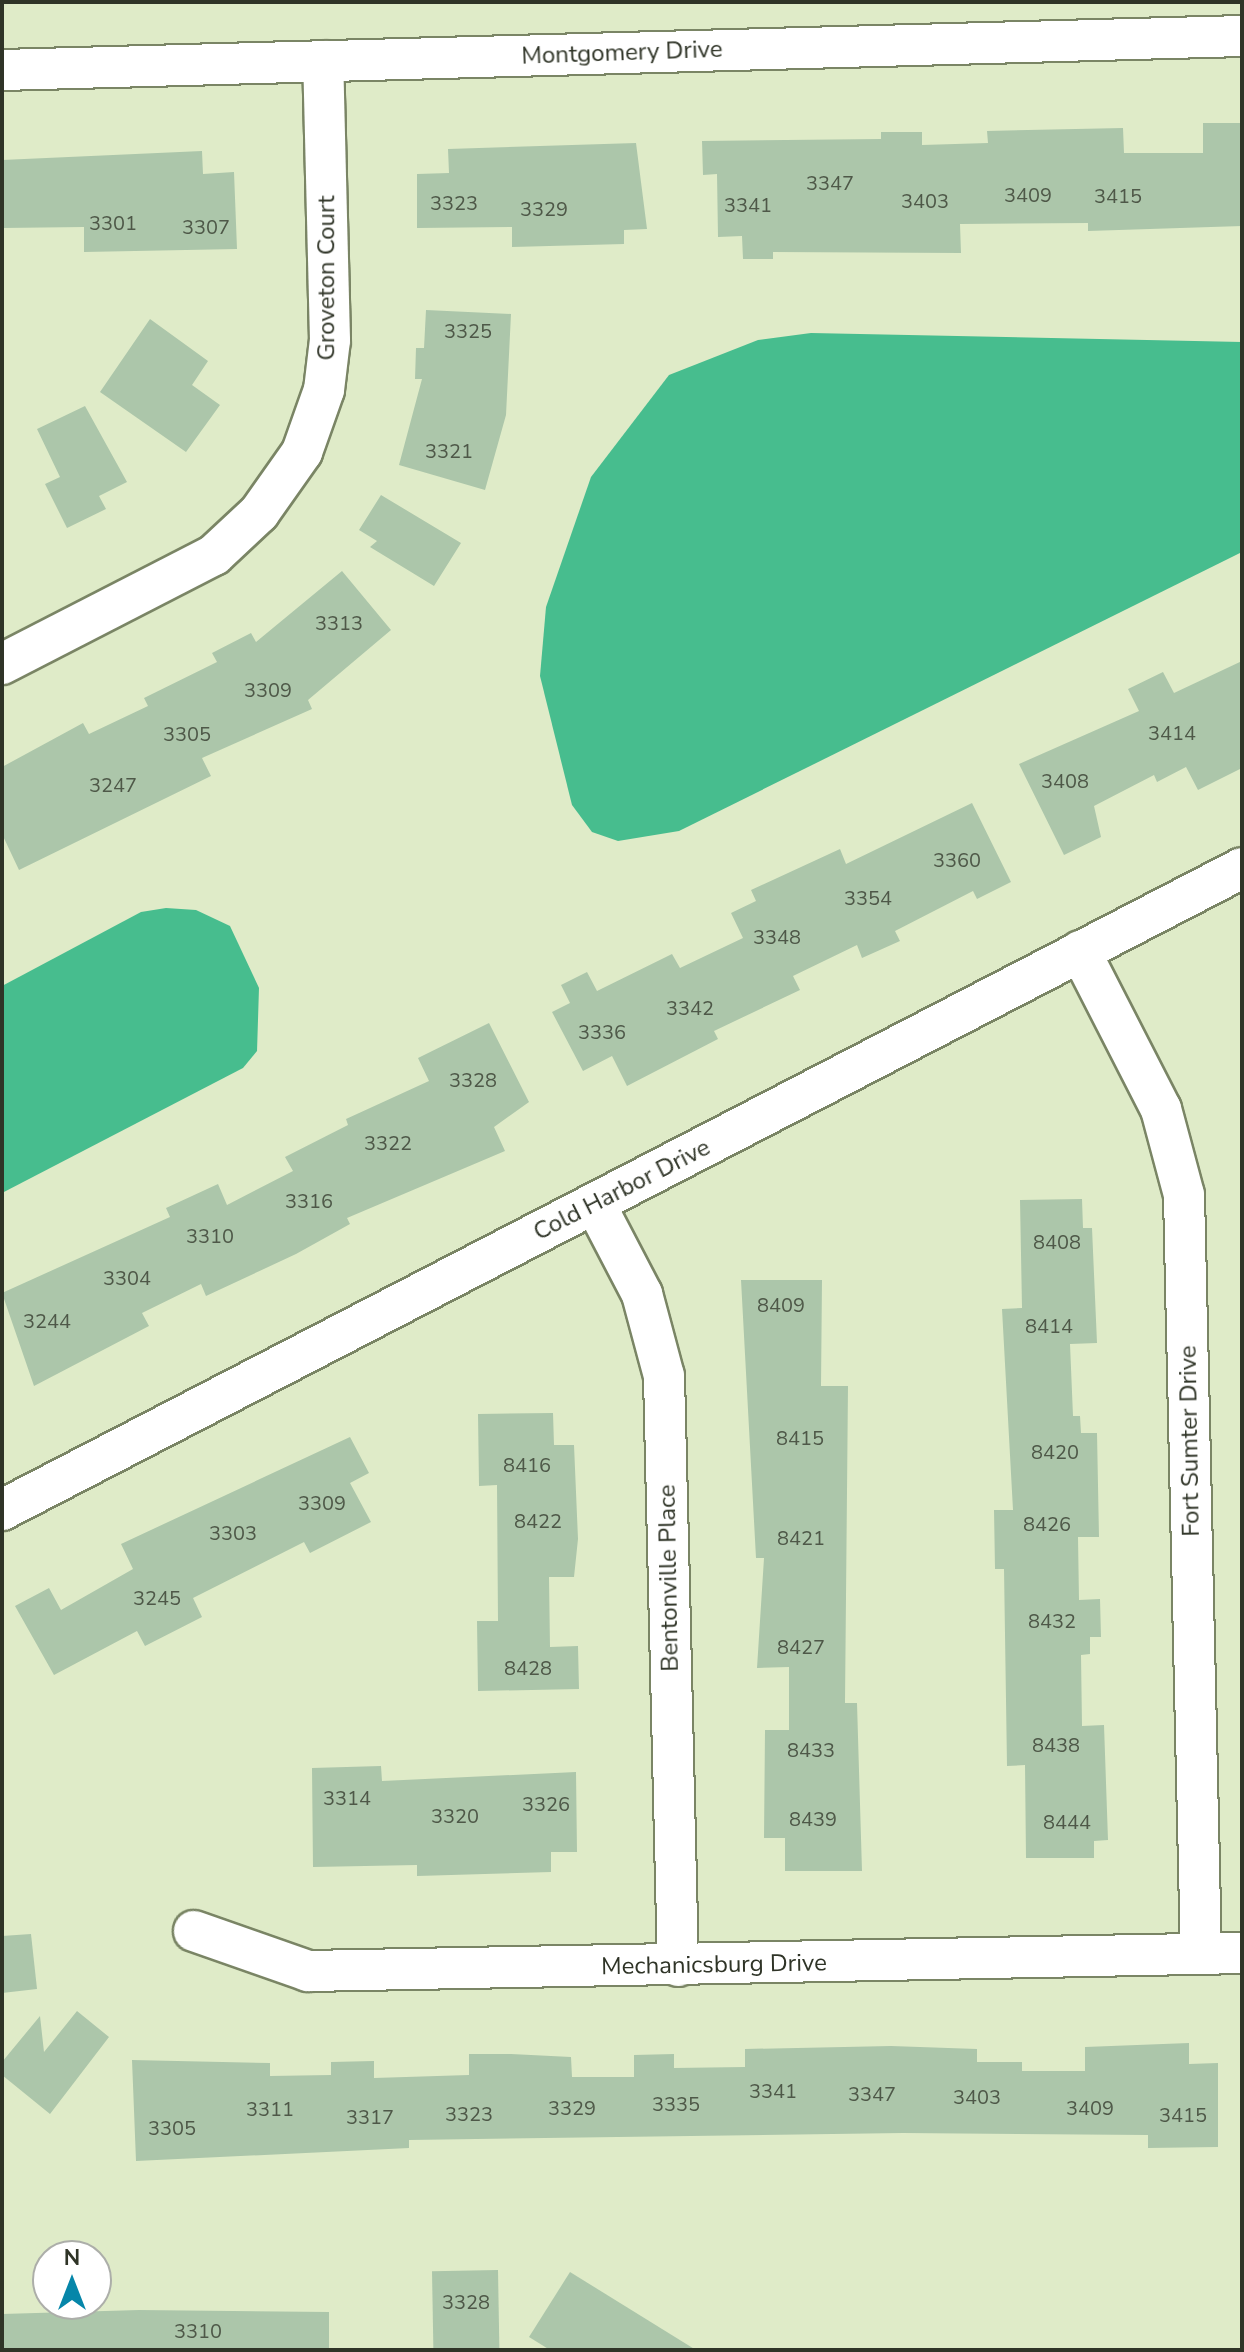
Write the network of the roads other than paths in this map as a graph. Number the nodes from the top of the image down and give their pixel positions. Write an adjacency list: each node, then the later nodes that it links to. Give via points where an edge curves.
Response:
1 (1242, 36): 2 (street, Montgomery Drive)
2 (323, 61): 3 (street, Montgomery Drive); 4 (street, Groveton Court, via 330,340 320,405 298,459 259,513 214,555)
3 (2, 70)
4 (2, 664)
5 (1242, 868): 6 (street, Cold Harbor Drive)
6 (1080, 951): 7 (street, Cold Harbor Drive); 11 (street, Fort Sumter Drive, via 1161,1109 1184,1195)
7 (595, 1204): 8 (street, Cold Harbor Drive); 12 (street, Bentonville Place, via 642,1294 664,1376)
8 (2, 1510)
9 (194, 1931): 12 (street, Mechanicsburg Drive, via 308,1971)
10 (1242, 1953): 11 (street, Mechanicsburg Drive)
11 (1201, 1954): 12 (street, Mechanicsburg Drive)
12 (678, 1966)

